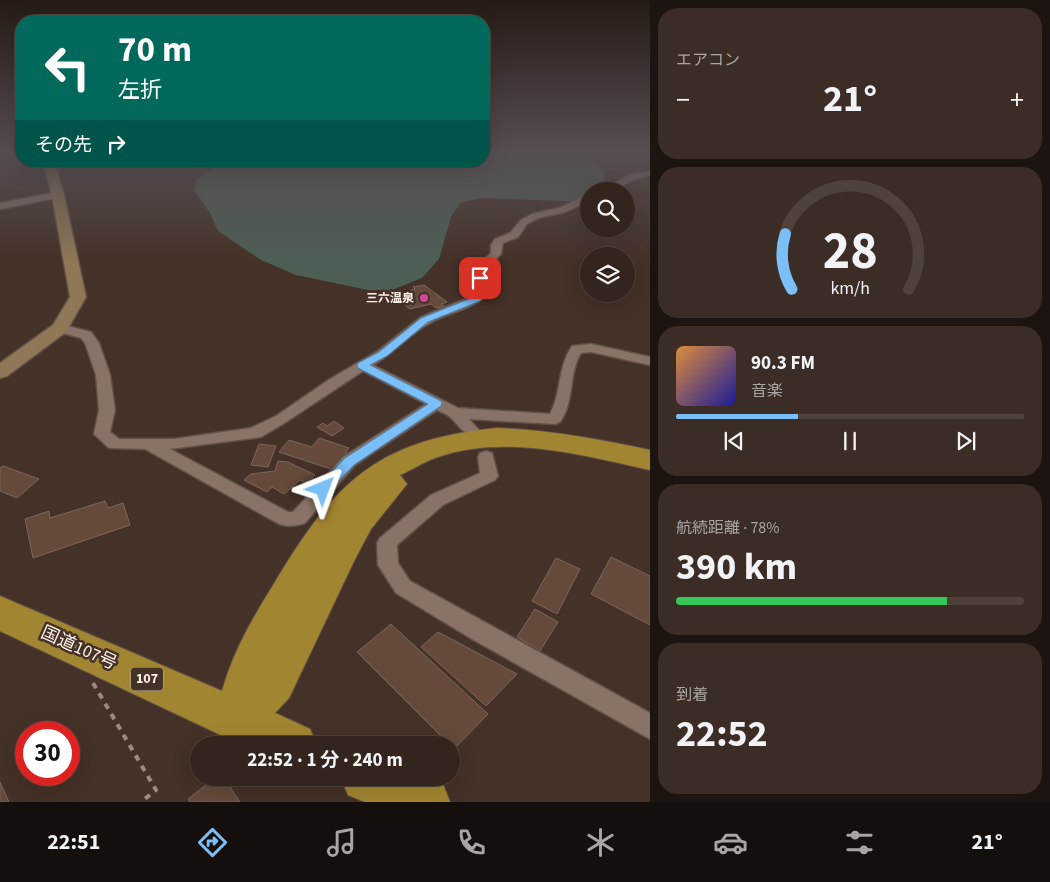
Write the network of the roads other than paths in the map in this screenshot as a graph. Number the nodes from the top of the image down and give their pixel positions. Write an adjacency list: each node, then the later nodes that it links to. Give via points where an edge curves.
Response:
1 (56, 189): 2 (street)
2 (58, 195): 4 (street); 5 (street, via 78,297)
3 (580, 201): 7 (street, via 524,222 514,235 499,241 496,254 481,268 480,278 485,290 477,299 425,320 383,354)
4 (0, 206)
5 (60, 328): 8 (street); 12 (street, via 86,335 92,343 103,375 107,410 102,434 115,444)
6 (650, 362): 10 (street, via 591,348 576,350 570,358 562,408 555,419)
7 (362, 365): 9 (street); 12 (street, via 255,433 174,444)
8 (0, 372)
9 (437, 403): 10 (street); 12 (street, via 349,462 298,518 286,519)
10 (455, 413): 11 (street)
11 (471, 430)
12 (148, 444)
13 (486, 457): 18 (street, via 489,476 438,500 387,543 388,565 403,587)
14 (650, 460): 17 (highway, via 557,440 506,437 445,444 386,470 355,494 299,573 255,652)
15 (650, 470): 17 (highway, via 592,456 506,447 451,454 399,477 359,520 274,684)
16 (0, 613): 17 (highway, 国道107号 / 107)
17 (238, 719): 19 (highway, 国道107号 / 107)
18 (650, 727)
19 (275, 736)
20 (386, 786): 21 (highway)
21 (425, 802)

